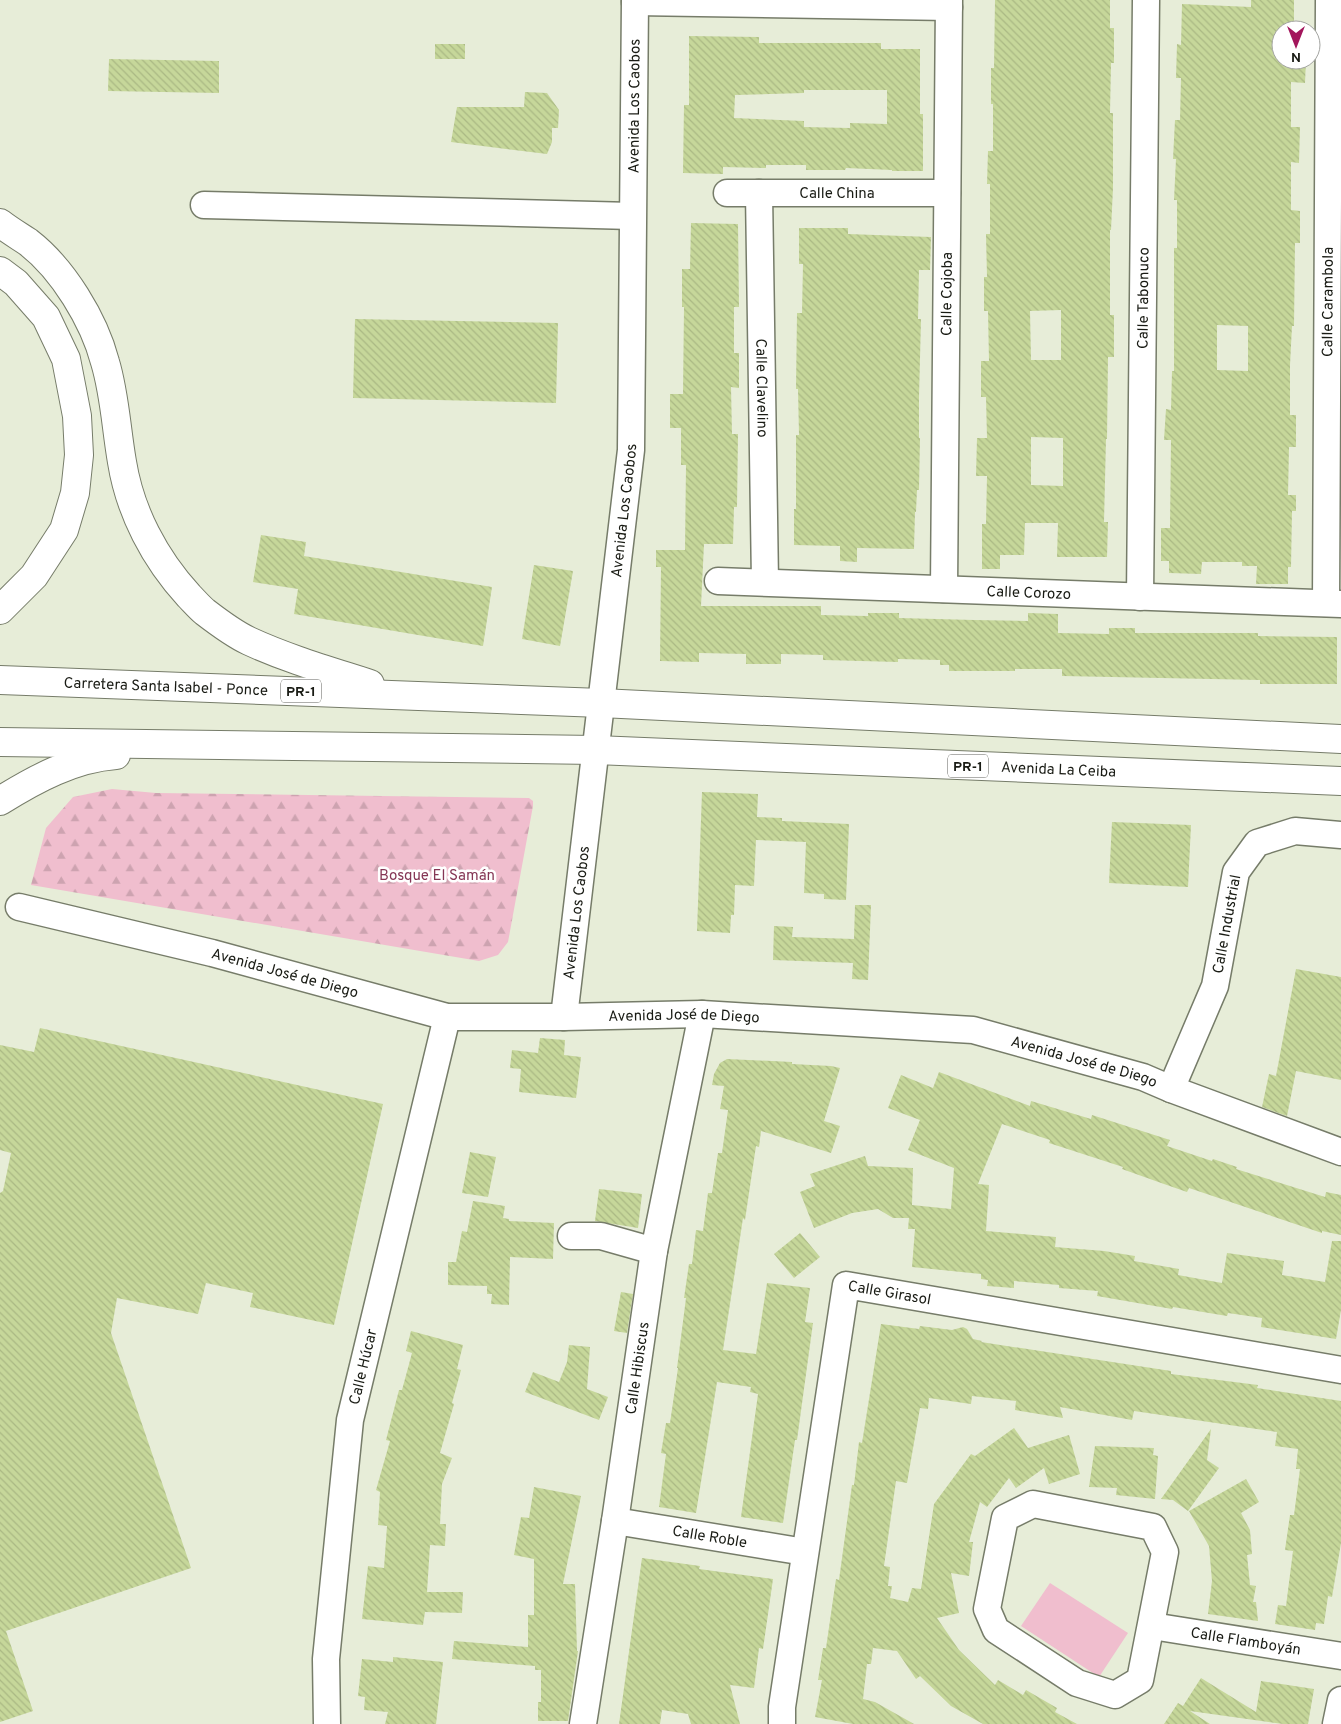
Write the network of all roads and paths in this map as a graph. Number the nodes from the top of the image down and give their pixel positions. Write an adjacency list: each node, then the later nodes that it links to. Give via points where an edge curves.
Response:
1 (1146, 0): 15 (street, Calle Tabonuco)
2 (1329, 0): 16 (street, Calle Carambola)
3 (635, 1): 4 (street); 9 (street, Avenida Los Caobos)
4 (949, 3): 7 (street, Calle Cojoba)
5 (727, 192): 6 (street, Calle China)
6 (759, 192): 7 (street, Calle China); 13 (street, Calle Clavelino)
7 (947, 193): 14 (street, Calle Cojoba)
8 (204, 205): 9 (street)
9 (632, 216): 20 (street, Avenida Los Caobos, via 631,450)
10 (0, 223): 19 (highway, via 52,264 89,321 105,360 116,408 122,464 133,505 152,546 174,580 203,611 248,640)
11 (0, 271): 17 (highway, via 16,283 46,317 66,359 77,416 78,455 75,493 64,530 34,576)
12 (718, 581): 13 (street, Calle Corozo)
13 (765, 582): 14 (street, Calle Corozo)
14 (944, 589): 15 (street, Calle Corozo)
15 (1140, 596): 16 (street, Calle Corozo)
16 (1333, 603)
17 (0, 610)
18 (0, 680): 19 (highway, Carretera Santa Isabel - Ponce / PR-1)
19 (401, 695): 20 (highway, Carretera Santa Isabel - Ponce / PR-1)
20 (601, 703): 21 (highway, PR-1); 24 (street, Avenida Los Caobos)
21 (1341, 740)
22 (0, 742): 23 (highway, PR-1)
23 (251, 747): 24 (highway, PR-1); 26 (highway, via 109,756 63,767)
24 (596, 750): 25 (highway, Avenida La Ceiba / PR-1); 31 (street, Avenida Los Caobos)
25 (1341, 781)
26 (0, 801)
27 (1341, 835): 32 (street, Calle Industrial, via 1295,831 1257,843 1236,872 1216,986)
28 (19, 907): 30 (street, Avenida José de Diego, via 212,953)
29 (702, 1014): 31 (street, Avenida José de Diego); 32 (street, Avenida José de Diego, via 974,1030 1143,1077); 35 (street, Calle Hibiscus)
30 (447, 1017): 31 (street, Avenida José de Diego); 42 (street, Calle Húcar, via 350,1420 326,1659)
31 (564, 1017)
32 (1171, 1089): 33 (street, Avenida José de Diego)
33 (1341, 1152)
34 (571, 1236): 35 (street, via 601,1236)
35 (654, 1251): 37 (street, Calle Hibiscus)
36 (1341, 1370): 38 (street, Calle Girasol, via 846,1285)
37 (615, 1521): 38 (street, Calle Roble); 43 (street, Calle Hibiscus)
38 (805, 1552): 44 (street, Calle Girasol)
39 (1152, 1626): 39 (street, via 1165,1552 1153,1528 1033,1504 1005,1518 987,1609 996,1630 1077,1683 1115,1695 1140,1680); 40 (street, Calle Flamboyán)
40 (1341, 1656)
41 (1341, 1700): 45 (street)
42 (327, 1724)
43 (583, 1724)
44 (782, 1724)
45 (1336, 1724)

